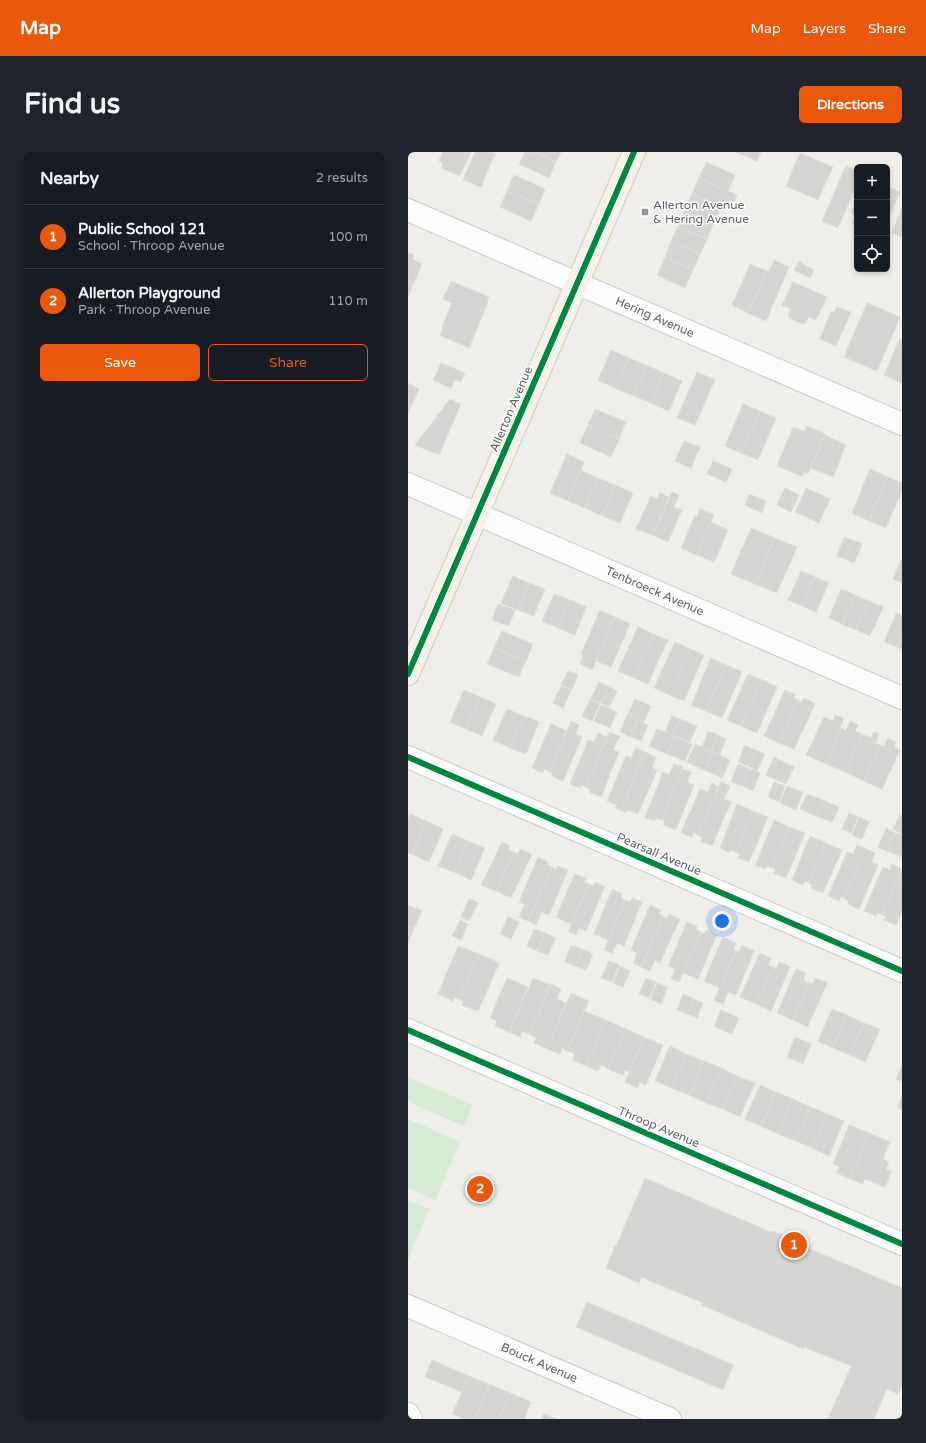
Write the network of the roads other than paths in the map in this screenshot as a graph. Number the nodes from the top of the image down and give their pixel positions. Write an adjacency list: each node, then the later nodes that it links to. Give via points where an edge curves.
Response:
1 (634, 152): 3 (main road, Allerton Avenue)
2 (408, 210): 3 (street, Hering Avenue)
3 (577, 283): 4 (street, Hering Avenue); 6 (main road, Allerton Avenue)
4 (902, 424)
5 (408, 484): 6 (street, Tenbroeck Avenue)
6 (477, 514): 7 (main road, Allerton Avenue); 8 (street, Tenbroeck Avenue)
7 (408, 674)
8 (902, 698)
9 (408, 757): 10 (street, Pearsall Avenue)
10 (902, 971)
11 (408, 1030): 12 (street, Throop Avenue)
12 (902, 1244)
13 (408, 1306): 16 (street, Bouck Avenue)
14 (408, 1414): 15 (street)
15 (411, 1419)
16 (670, 1419)

